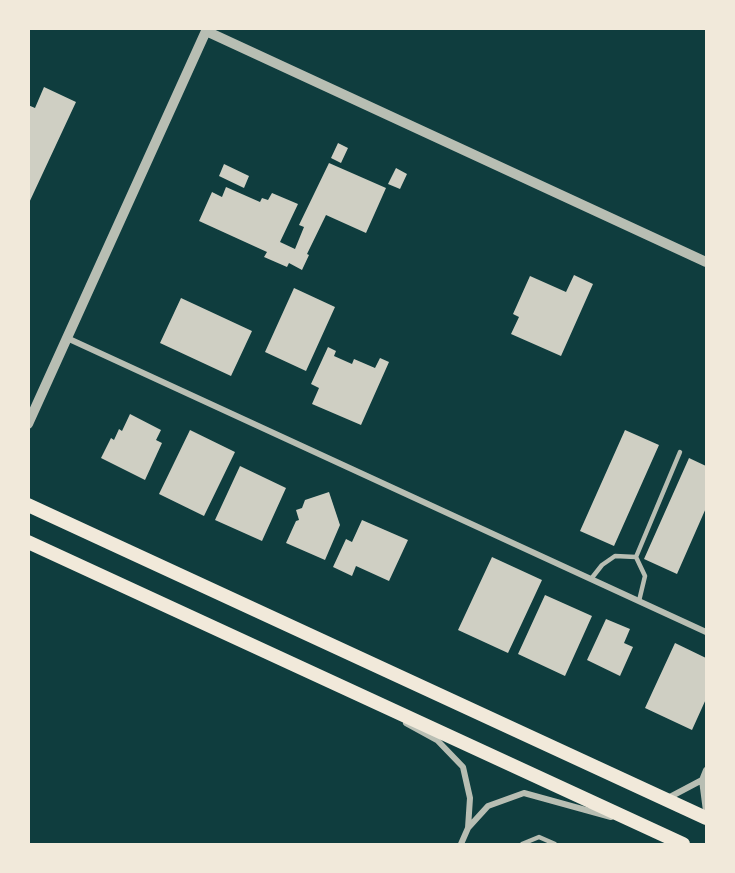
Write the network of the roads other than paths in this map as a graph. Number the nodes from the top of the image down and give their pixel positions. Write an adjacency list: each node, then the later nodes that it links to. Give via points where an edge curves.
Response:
1 (206, 30): 2 (street); 3 (street)
2 (706, 262)
3 (67, 338): 4 (street); 9 (street)
4 (28, 424)
5 (680, 452): 8 (lane)
6 (28, 505): 15 (main road)
7 (28, 542): 12 (main road)
8 (636, 557): 9 (lane, via 615,556); 10 (lane, via 645,576)
9 (591, 579): 10 (street)
10 (639, 601): 11 (street)
11 (706, 632)
12 (333, 681): 18 (main road); 19 (street, via 437,740 463,767 470,798)
13 (706, 770): 14 (street)
14 (702, 780): 15 (street); 16 (street)
15 (666, 799): 17 (main road)
16 (706, 812)
17 (706, 818)
18 (644, 826): 19 (street, via 524,793 488,806); 23 (main road)
19 (468, 828): 20 (street)
20 (461, 844)
21 (522, 844): 22 (lane, via 539,837)
22 (555, 844)
23 (683, 844)

